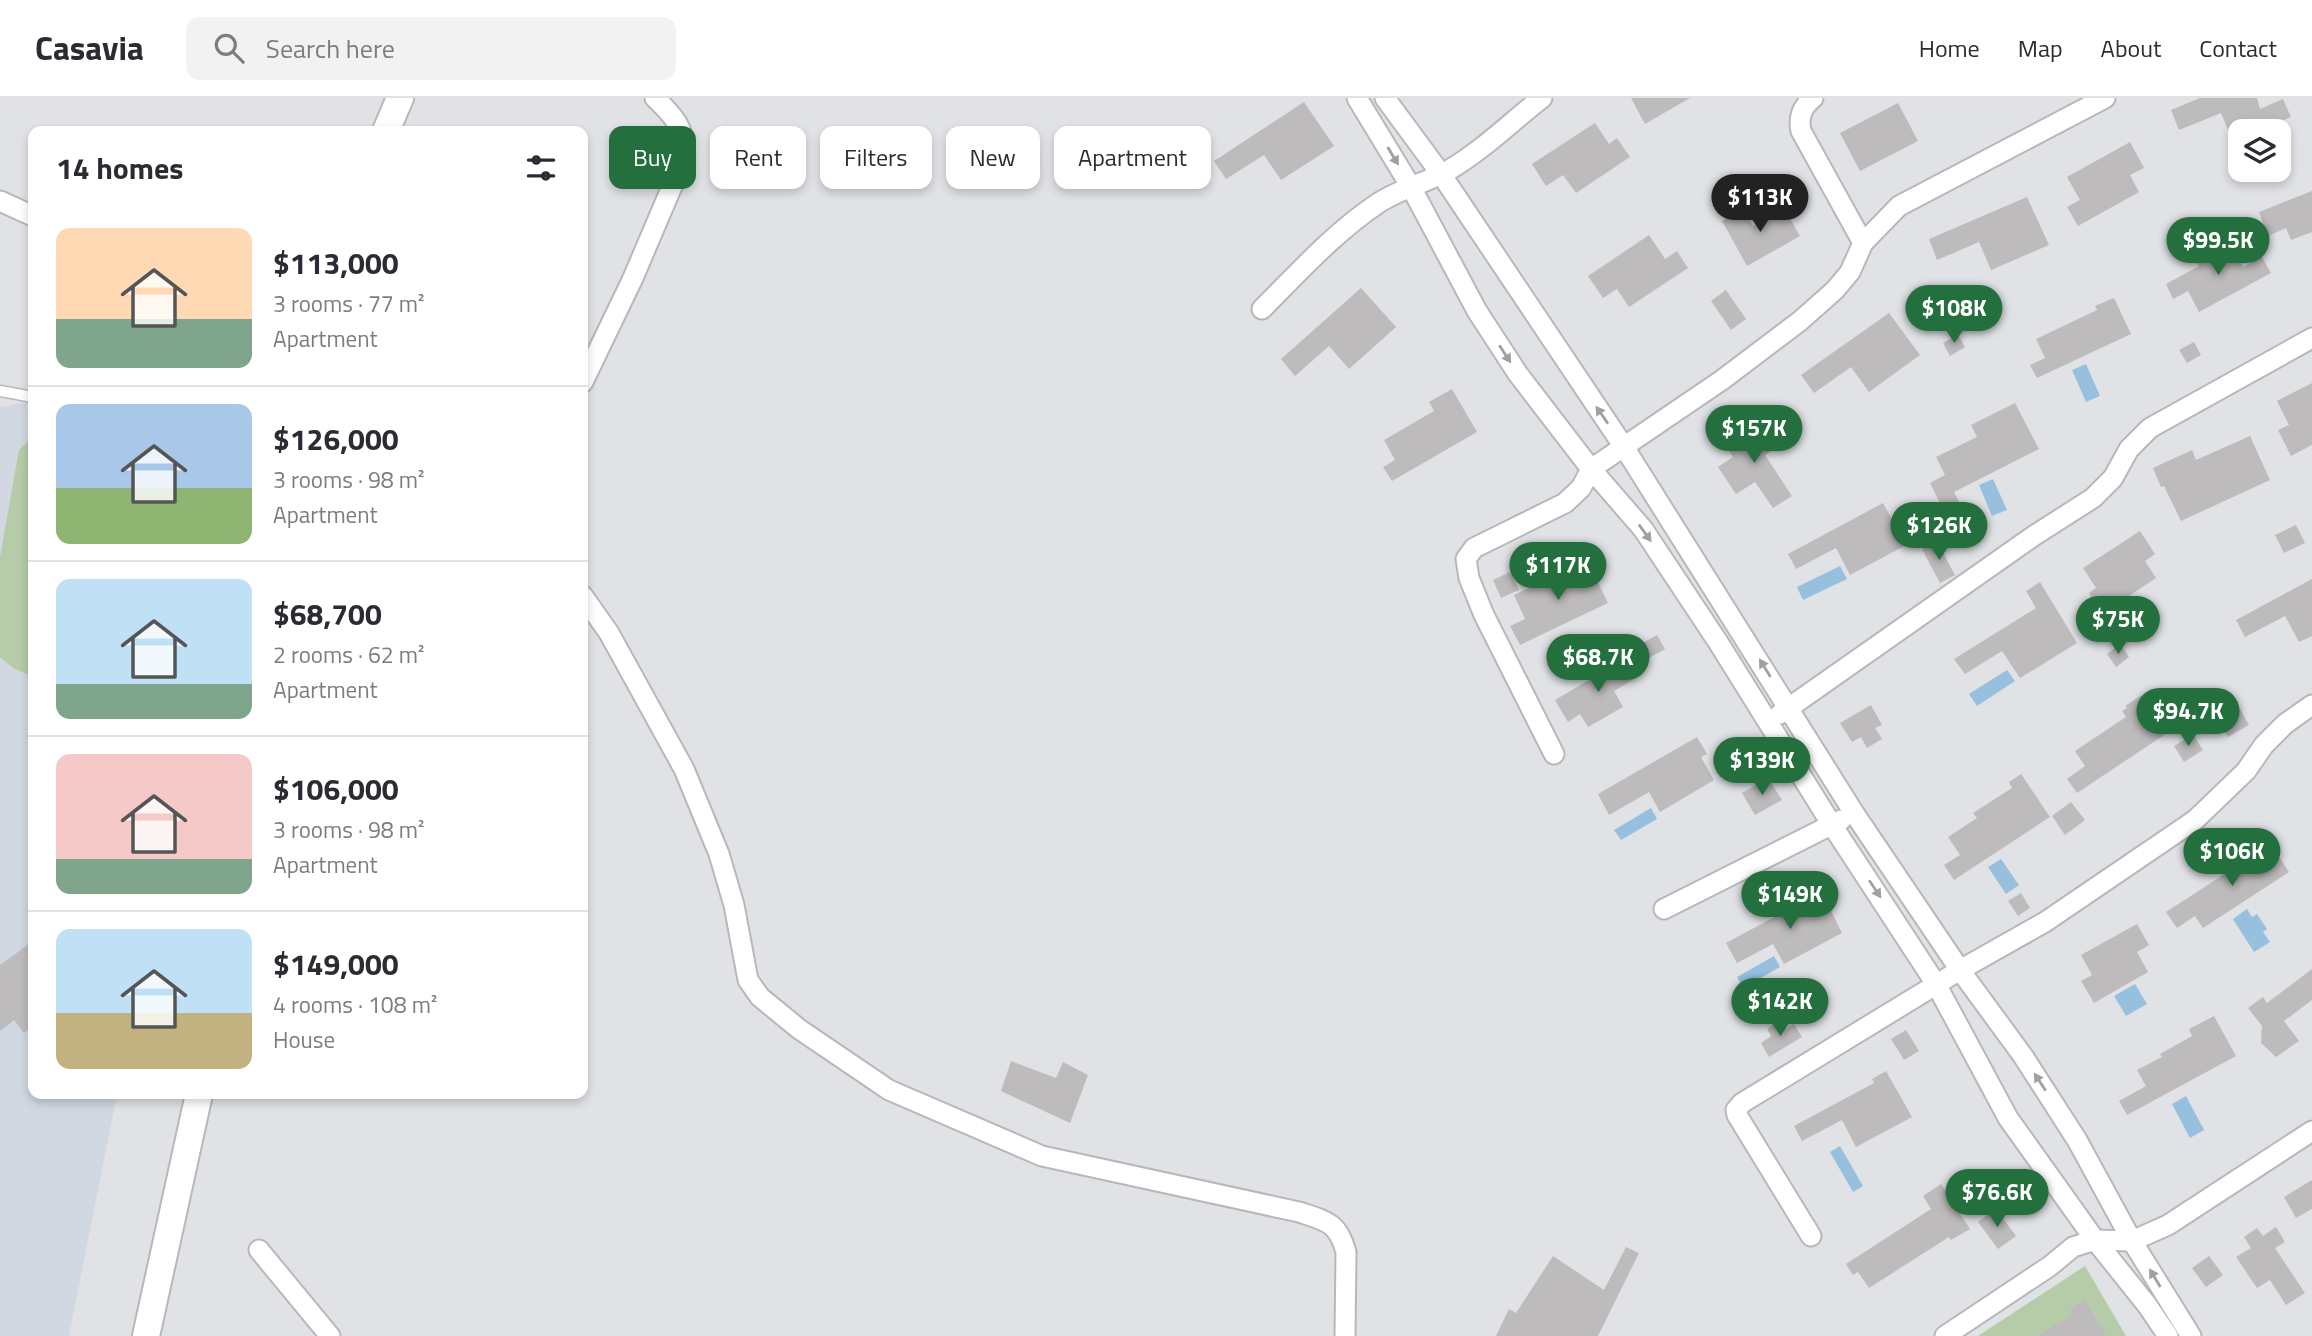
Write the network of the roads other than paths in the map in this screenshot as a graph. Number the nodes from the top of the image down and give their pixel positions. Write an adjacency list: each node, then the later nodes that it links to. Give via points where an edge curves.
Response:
1 (400, 98): 8 (main road)
2 (655, 98): 16 (street, via 680,125 682,163)
3 (1357, 98): 10 (street, one-way to 10)
4 (1385, 98): 9 (street)
5 (1542, 98): 9 (street)
6 (1813, 98): 13 (street, via 1801,114 1801,131)
7 (2105, 98): 13 (street, via 1909,200)
8 (388, 126)
9 (1441, 174): 10 (street); 19 (street, one-way to 9)
10 (1411, 187): 14 (street, via 1360,216); 20 (street, one-way to 20, via 1477,311 1518,374)
11 (0, 201): 12 (street)
12 (28, 214)
13 (1863, 243): 19 (street, via 1843,281 1800,321)
14 (1262, 309)
15 (2312, 338): 23 (street, via 2150,428 2093,498)
16 (588, 372)
17 (0, 391): 18 (lane)
18 (28, 396)
19 (1624, 447): 20 (street); 23 (street, one-way to 19)
20 (1591, 469): 24 (street, one-way to 24, via 1643,529); 25 (street, via 1566,503 1474,548 1466,559 1484,615)
21 (588, 603): 39 (street, via 684,769 719,854 748,979 760,997 889,1090 1042,1156 1299,1212 1330,1223 1346,1252)
22 (2312, 705): 29 (street, via 2285,724 2246,771 2195,820 2045,922)
23 (1790, 707): 24 (street); 26 (street)
24 (1768, 722): 27 (street)
25 (1554, 754)
26 (1854, 813): 27 (street); 29 (street)
27 (1832, 825): 28 (street); 30 (street, one-way to 30)
28 (1664, 909)
29 (1960, 970): 30 (street); 35 (street, one-way to 29, via 2077,1140)
30 (1936, 984): 33 (street, via 1738,1107 1745,1130); 34 (street, via 2008,1118)
31 (198, 1099): 37 (main road)
32 (2312, 1131): 35 (street, via 2168,1225)
33 (1811, 1236)
34 (2095, 1240): 35 (street); 40 (street, via 2073,1247); 41 (street)
35 (2132, 1241): 42 (street, one-way to 35)
36 (258, 1250): 38 (street)
37 (146, 1336)
38 (330, 1336)
39 (1345, 1336)
40 (1945, 1336)
41 (2168, 1336)
42 (2191, 1336)

